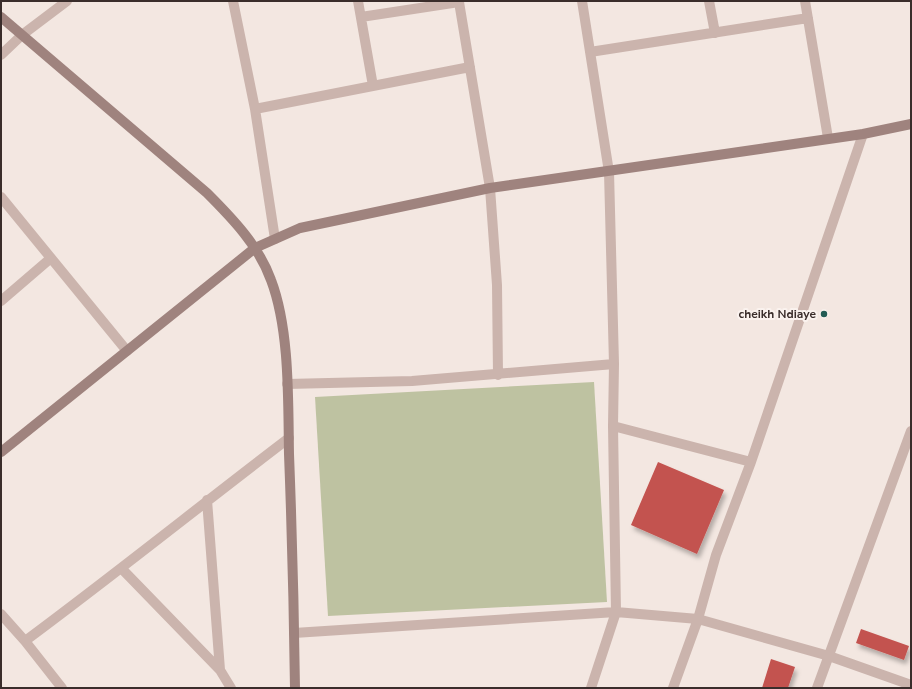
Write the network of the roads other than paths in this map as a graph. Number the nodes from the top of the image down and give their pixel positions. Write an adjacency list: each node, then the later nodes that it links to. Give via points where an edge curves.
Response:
1 (67, 1): 12 (street)
2 (233, 1): 17 (street)
3 (358, 1): 9 (street)
4 (461, 1): 9 (street); 15 (street)
5 (582, 1): 13 (street)
6 (709, 1): 11 (street)
7 (805, 1): 10 (street)
8 (1, 17): 12 (main road)
9 (361, 17): 16 (street)
10 (808, 18): 11 (street); 20 (street)
11 (716, 33): 13 (street)
12 (22, 35): 14 (street); 25 (main road, via 207,193 230,216)
13 (590, 52): 21 (street)
14 (1, 55)
15 (470, 67): 16 (street); 22 (street)
16 (373, 86): 17 (street)
17 (255, 110): 24 (street)
18 (911, 124): 19 (main road)
19 (863, 134): 20 (main road); 36 (street)
20 (828, 138): 21 (main road)
21 (609, 172): 22 (main road); 29 (street)
22 (490, 188): 24 (main road, via 300,228); 30 (street, via 497,285)
23 (1, 197): 26 (street)
24 (275, 239): 25 (main road)
25 (255, 248): 28 (main road); 31 (main road, via 271,279 280,311)
26 (51, 258): 27 (street); 28 (street)
27 (1, 302)
28 (127, 351): 35 (main road)
29 (614, 364): 30 (street); 32 (street)
30 (498, 375): 31 (street, via 412,381)
31 (287, 384): 34 (main road)
32 (612, 426): 36 (street); 39 (street)
33 (911, 431): 44 (street)
34 (289, 438): 37 (street); 42 (main road)
35 (1, 452)
36 (751, 462): 41 (street, via 716,556)
37 (207, 500): 38 (street); 45 (street)
38 (122, 569): 43 (street); 45 (street)
39 (616, 612): 41 (street); 42 (street); 50 (street)
40 (1, 614): 43 (street)
41 (698, 619): 44 (street); 51 (street)
42 (294, 633): 49 (main road)
43 (25, 641): 47 (street)
44 (829, 656): 46 (street); 52 (street)
45 (220, 670): 48 (street)
46 (911, 684)
47 (62, 688)
48 (231, 688)
49 (295, 688)
50 (591, 688)
51 (673, 688)
52 (817, 688)

